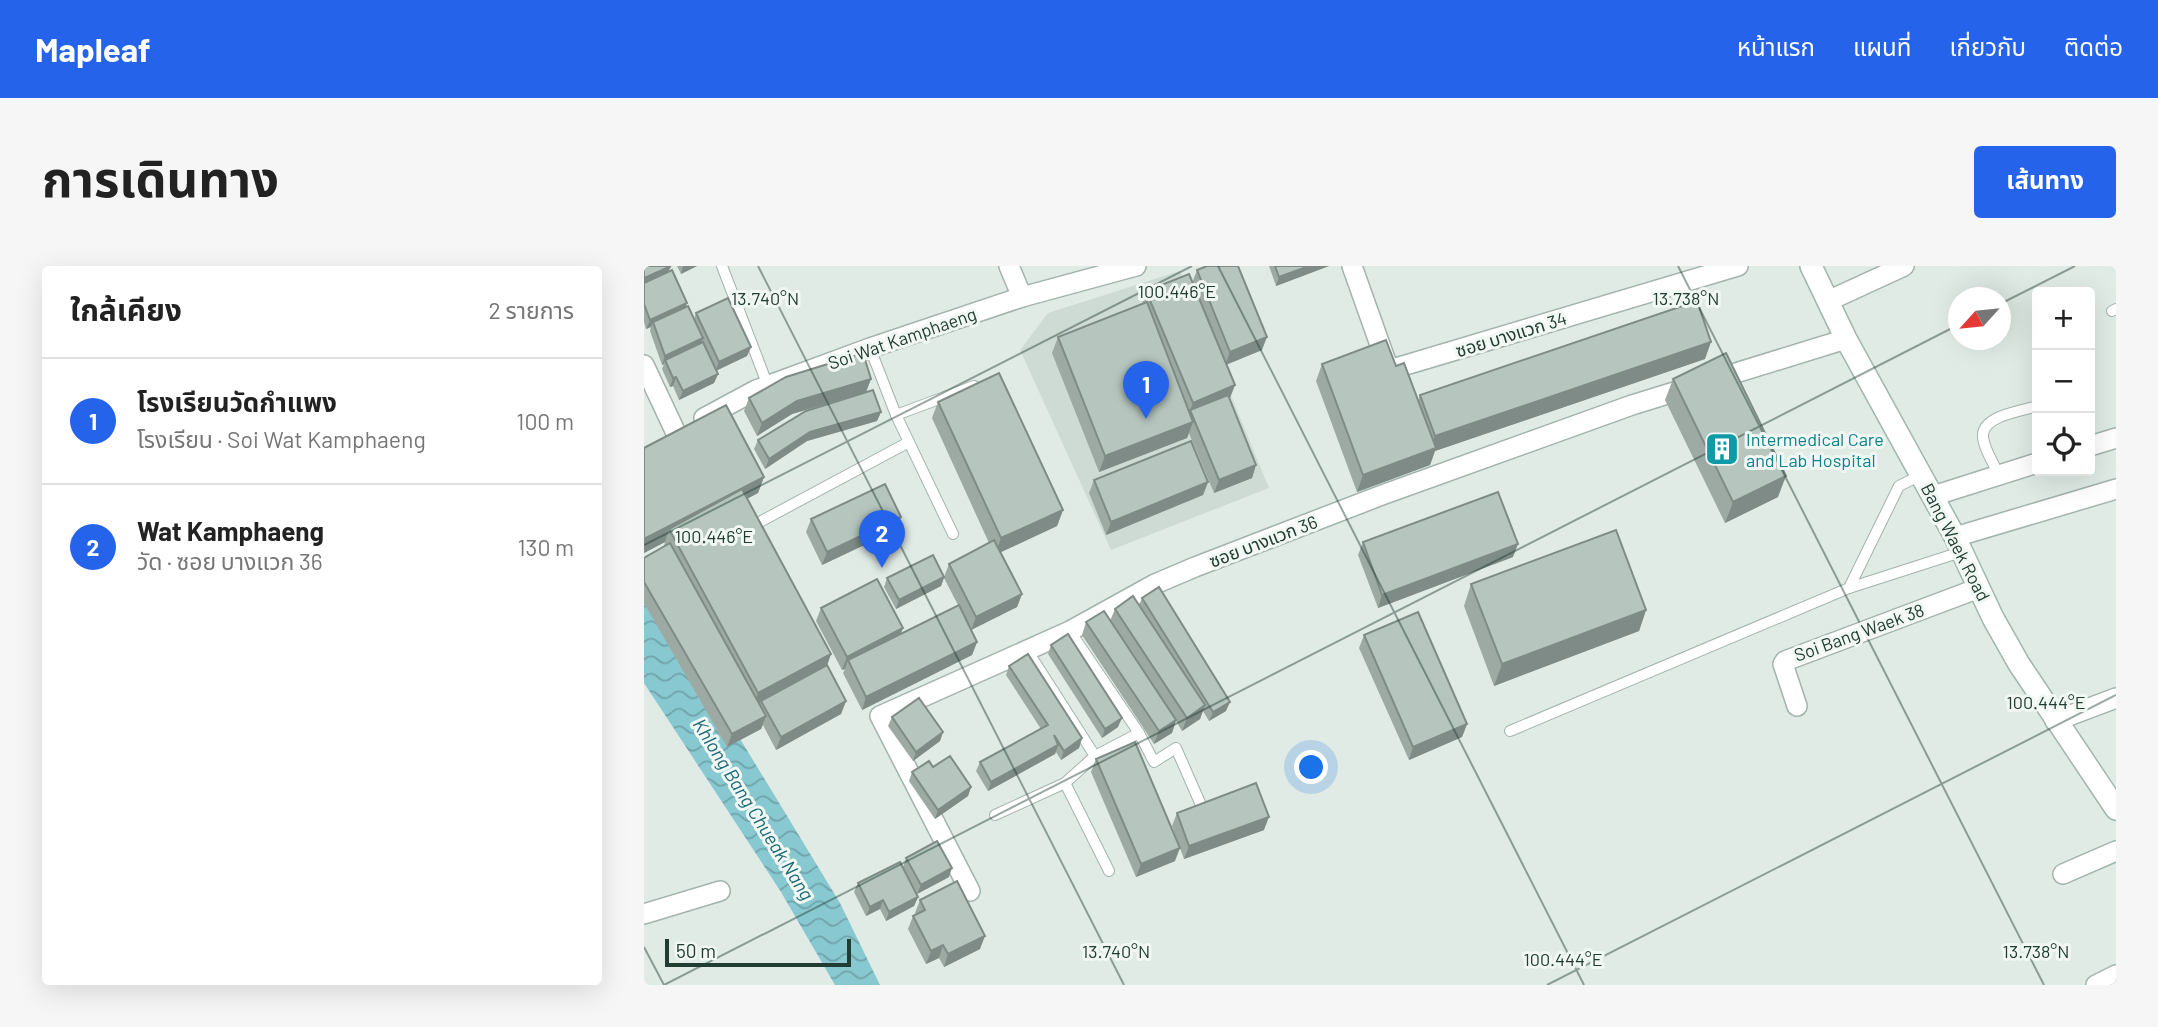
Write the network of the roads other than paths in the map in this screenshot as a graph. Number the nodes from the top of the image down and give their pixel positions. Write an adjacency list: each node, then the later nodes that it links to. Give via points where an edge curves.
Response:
1 (722, 266): 15 (lane)
2 (1009, 266): 9 (street)
3 (1136, 266): 8 (street, Soi Wat Kamphaeng)
4 (1352, 266): 5 (street, ซอย บางแวก 34, via 1389,370)
5 (1738, 266)
6 (1811, 266): 10 (main road, Bang Waek Road)
7 (1905, 266): 10 (street)
8 (1083, 273): 9 (street, Soi Wat Kamphaeng)
9 (1022, 297): 12 (street, Soi Wat Kamphaeng)
10 (1828, 301): 11 (main road, Bang Waek Road)
11 (1846, 339): 24 (main road, Bang Waek Road); 33 (street, ซอย บางแวก 36, via 1632,405 1370,500 1155,584)
12 (870, 348): 15 (street, Soi Wat Kamphaeng); 17 (lane)
13 (644, 365): 18 (street)
14 (983, 383): 17 (lane)
15 (768, 386): 18 (street, Soi Wat Kamphaeng)
16 (2032, 408): 25 (lane, via 1997,418 1986,427 1983,436)
17 (895, 415): 20 (lane)
18 (676, 433): 21 (street, Soi Wat Kamphaeng)
19 (2116, 438): 22 (street)
20 (909, 442): 28 (lane); 29 (lane)
21 (655, 443)
22 (2095, 444)
23 (2032, 465): 25 (street)
24 (1922, 475): 27 (main road, Bang Waek Road); 31 (lane, via 1899,486)
25 (1999, 475): 27 (street)
26 (2116, 489): 30 (street)
27 (1933, 496): 30 (main road, Bang Waek Road)
28 (754, 526)
29 (953, 534)
30 (1959, 544): 31 (lane); 32 (main road, Bang Waek Road)
31 (1849, 588): 38 (lane)
32 (1979, 588): 36 (street, Soi Bang Waek 38, via 1785,661); 37 (main road, Bang Waek Road)
33 (1070, 631): 34 (street, ซอย บางแวก 36); 39 (lane)
34 (1027, 650): 40 (lane); 49 (street, ซอย บางแวก 36, via 880,716)
35 (2116, 698): 37 (street)
36 (1797, 706)
37 (2055, 721): 43 (main road, Bang Waek Road)
38 (1510, 732)
39 (1139, 733): 40 (lane); 42 (lane, via 1154,762 1176,748)
40 (1095, 756): 41 (lane)
41 (1065, 783): 44 (lane); 46 (lane)
42 (1201, 805)
43 (2116, 809)
44 (995, 815)
45 (2116, 851): 47 (street)
46 (1109, 871)
47 (2063, 874)
48 (720, 891): 50 (street)
49 (970, 891)
50 (644, 914)
51 (2116, 975): 52 (street)
52 (2096, 985)

